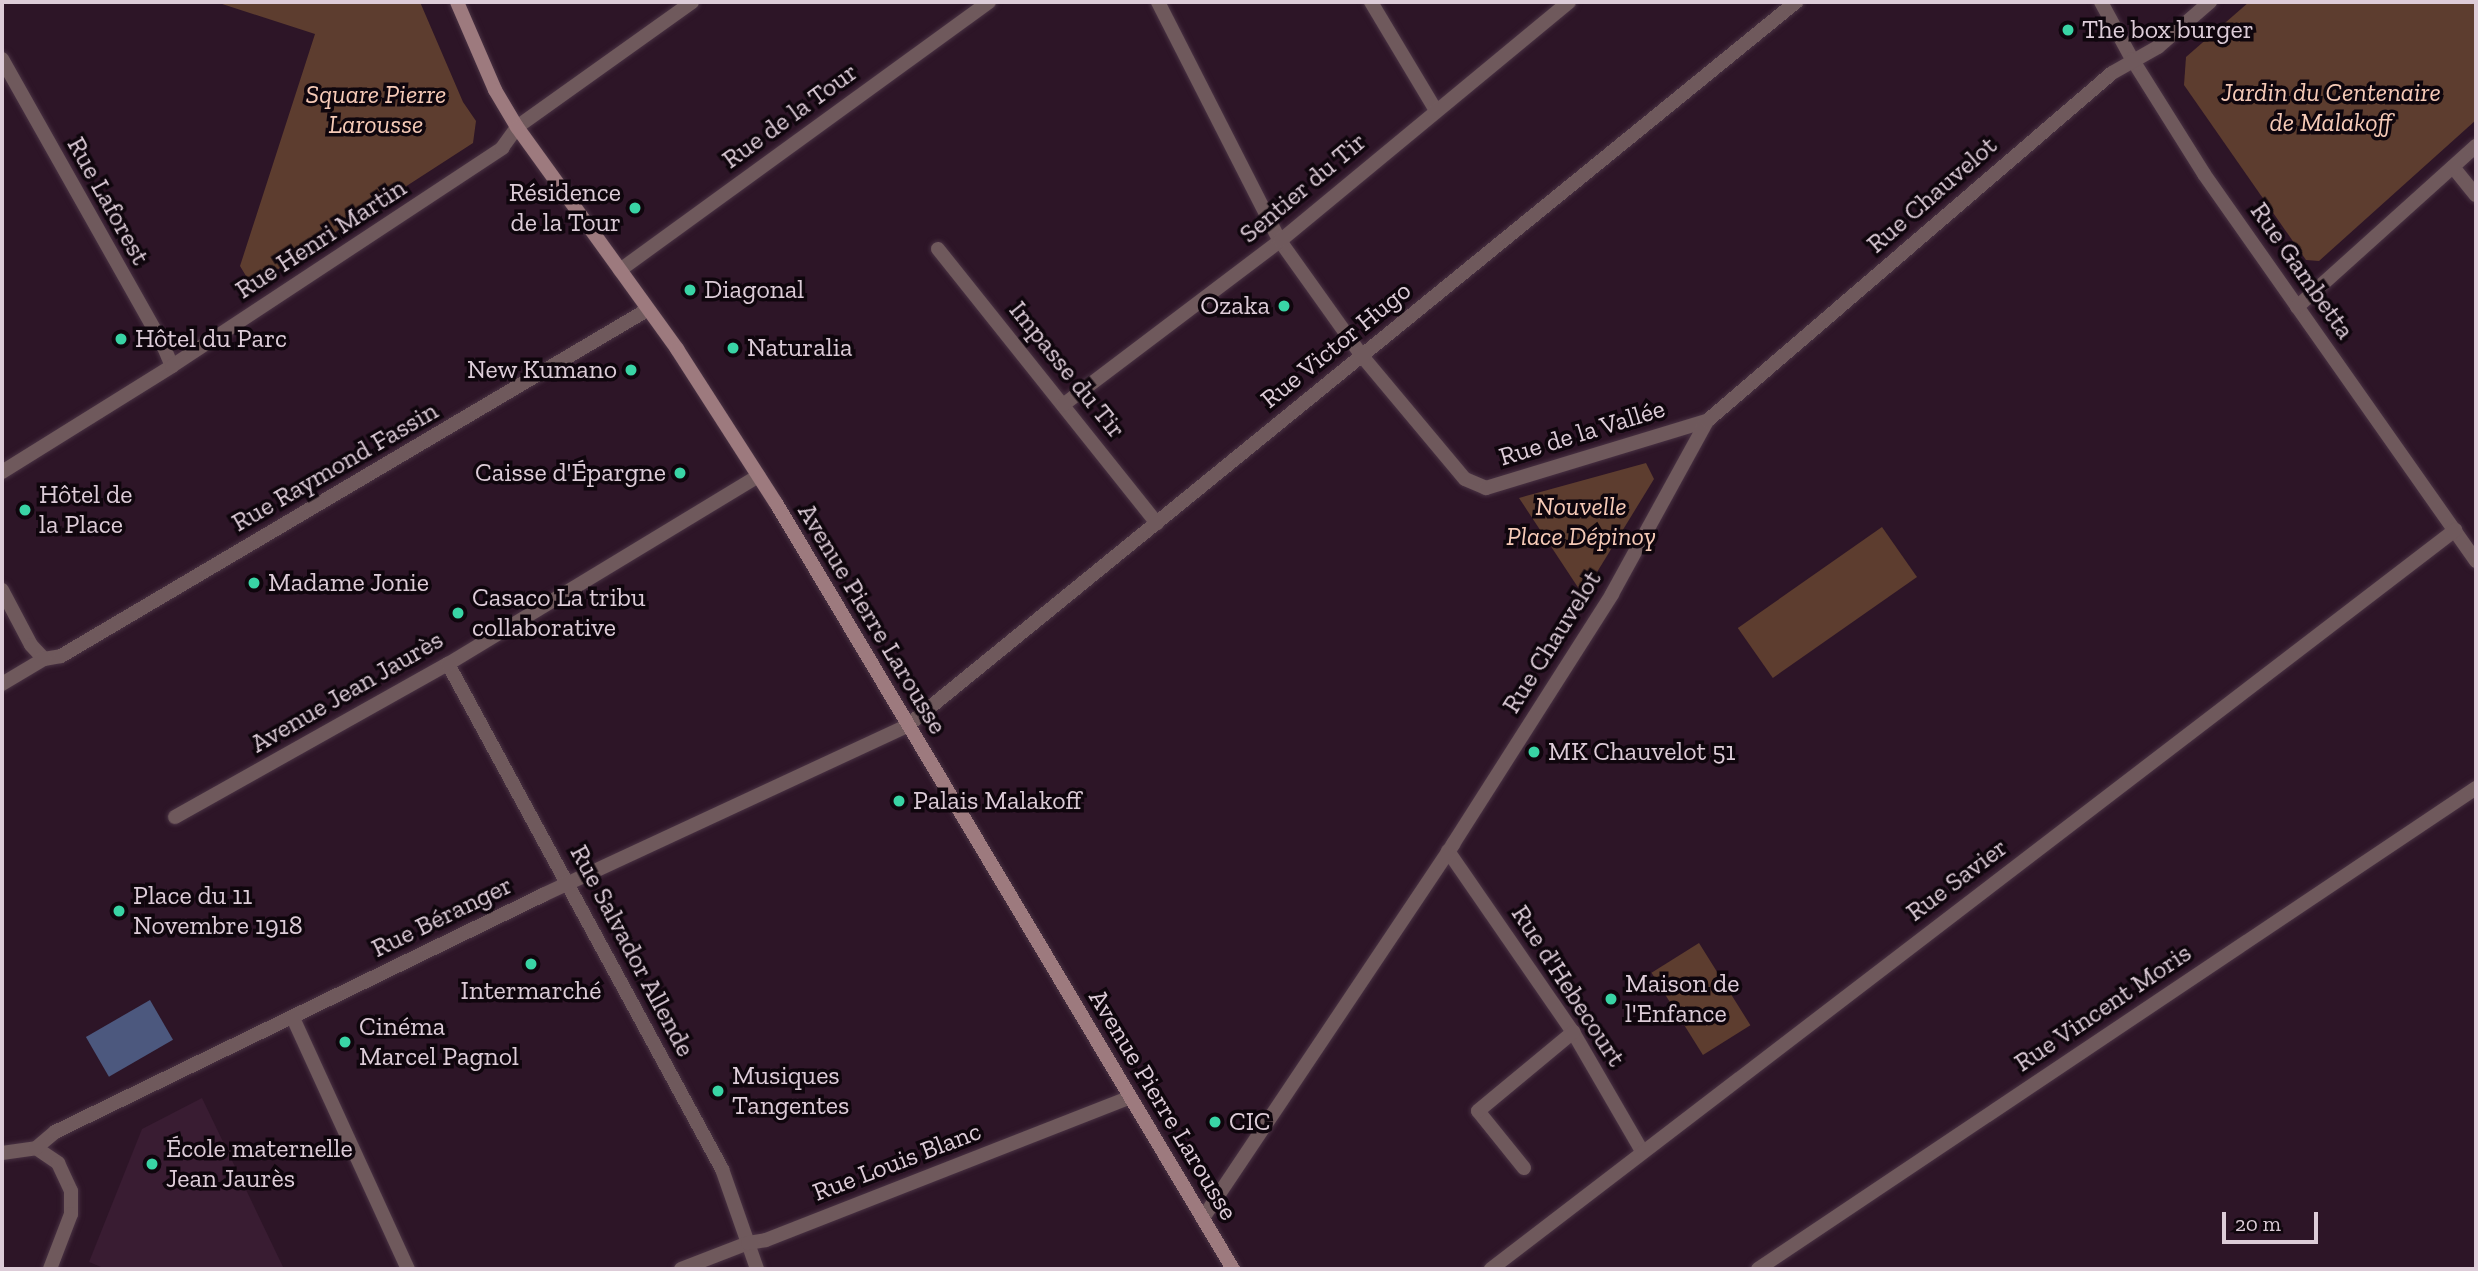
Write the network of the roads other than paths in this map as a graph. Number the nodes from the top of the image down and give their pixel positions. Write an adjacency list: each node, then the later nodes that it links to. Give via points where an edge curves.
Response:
1 (457, 2): 13 (main road, Avenue Pierre Larousse, via 495,90)
2 (692, 2): 13 (street, Rue Henri Martin)
3 (989, 2): 19 (street, Rue de la Tour)
4 (1158, 2): 17 (street, Rue de la Vallée)
5 (1371, 2): 12 (street)
6 (1569, 2): 12 (street, Sentier du Tir)
7 (1796, 2): 22 (street, Rue Victor Hugo)
8 (2101, 2): 11 (street, Rue Gambetta)
9 (2210, 2): 11 (street, Rue Chauvelot, via 2158,47)
10 (2, 59): 23 (street, Rue Laforest)
11 (2132, 59): 20 (street, Rue Gambetta, via 2204,174); 25 (street, Rue Chauvelot)
12 (1435, 109): 17 (street, Sentier du Tir)
13 (517, 127): 19 (main road, Avenue Pierre Larousse); 23 (street, Rue Henri Martin, via 502,148)
14 (2476, 146): 15 (street)
15 (2453, 167): 16 (street); 20 (street)
16 (2476, 195)
17 (1280, 241): 22 (street, Rue de la Vallée); 24 (street, Sentier du Tir)
18 (938, 249): 24 (street, Impasse du Tir)
19 (620, 270): 21 (main road, Avenue Pierre Larousse)
20 (2297, 307): 29 (street, Rue Gambetta)
21 (647, 310): 27 (main road, Avenue Pierre Larousse); 32 (street, Rue Raymond Fassin, via 61,656)
22 (1362, 356): 25 (street, Rue de la Vallée, via 1465,479 1486,488); 28 (street, Rue Victor Hugo)
23 (172, 366): 26 (street, Rue Henri Martin)
24 (1063, 405): 28 (street, Impasse du Tir)
25 (1707, 421): 38 (street, Rue Chauvelot, via 1612,594)
26 (2, 472)
27 (758, 476): 33 (street, Avenue Jean Jaurès); 35 (main road, Avenue Pierre Larousse)
28 (1157, 523): 35 (street, Rue Victor Hugo)
29 (2455, 530): 30 (street, Rue Gambetta); 44 (street, Rue Savier)
30 (2476, 561)
31 (2, 590): 32 (street, via 31,645)
32 (44, 659): 34 (street, Rue Raymond Fassin)
33 (448, 664): 37 (street, Avenue Jean Jaurès); 39 (street, Rue Salvador Allende)
34 (2, 684)
35 (907, 726): 39 (street, Rue Béranger); 42 (main road, Avenue Pierre Larousse)
36 (2476, 788): 55 (street, Rue Vincent Moris)
37 (175, 817)
38 (1448, 851): 41 (street, Rue d'Hebecourt); 47 (street, Rue Chauvelot)
39 (569, 885): 40 (street, Rue Béranger); 48 (street, Rue Salvador Allende, via 722,1169)
40 (293, 1018): 43 (street, Rue Béranger, via 55,1132); 50 (street)
41 (1573, 1032): 44 (street, Rue d'Hebecourt); 46 (street, via 1478,1111)
42 (1130, 1097): 47 (main road, Avenue Pierre Larousse); 48 (street, Rue Louis Blanc, via 766,1240)
43 (36, 1148): 45 (street, Rue Béranger); 49 (street, via 58,1163 71,1191 71,1214)
44 (1642, 1151): 54 (street, Rue Savier)
45 (2, 1153)
46 (1524, 1168)
47 (1203, 1218): 53 (main road, Avenue Pierre Larousse)
48 (748, 1243): 51 (street, Rue Louis Blanc); 52 (street, Rue Salvador Allende)
49 (50, 1269)
50 (408, 1269)
51 (681, 1269)
52 (757, 1269)
53 (1233, 1269)
54 (1491, 1269)
55 (1758, 1269)

